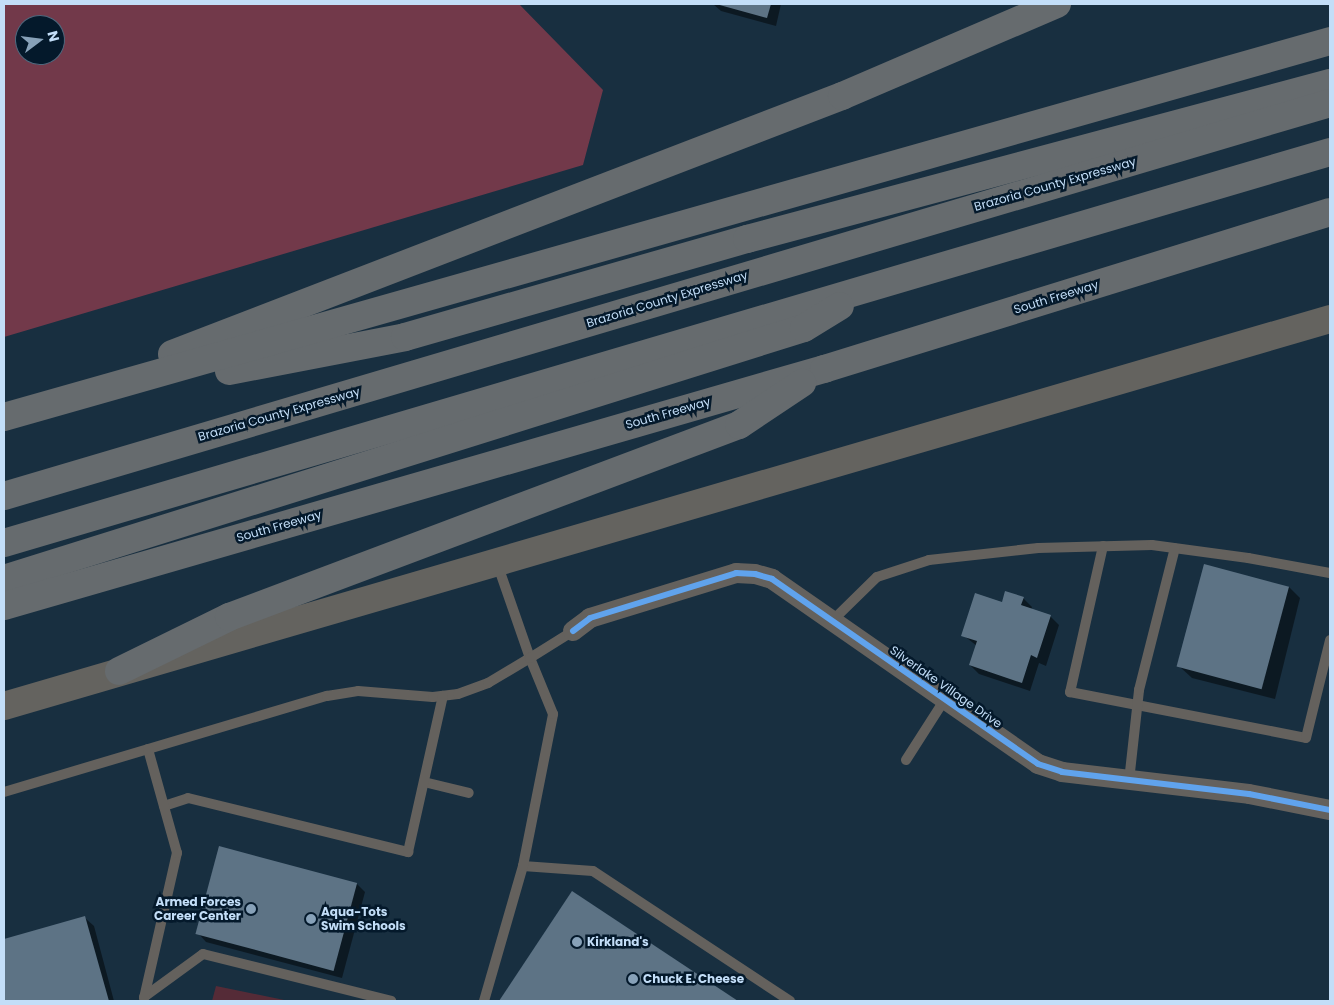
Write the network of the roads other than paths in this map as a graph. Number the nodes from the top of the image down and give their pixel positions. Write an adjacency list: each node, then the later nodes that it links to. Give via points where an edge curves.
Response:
1 (1057, 4): 10 (highway, via 842,96)
2 (1330, 42): 10 (highway)
3 (1330, 83): 10 (highway, via 746,239 405,338)
4 (1330, 103): 11 (highway, Brazoria County Expressway)
5 (1330, 152): 7 (highway)
6 (1330, 212): 9 (highway, South Freeway)
7 (878, 284): 12 (highway); 17 (highway, via 804,328)
8 (1330, 319): 15 (main road)
9 (824, 369): 18 (highway, South Freeway); 23 (highway, via 739,425 229,617)
10 (15, 413)
11 (4, 496)
12 (4, 543)
13 (1103, 546): 14 (lane, via 1152,544); 19 (lane, via 1038,548 929,560 877,577); 26 (lane, via 1070,692)
14 (1175, 548): 16 (lane); 26 (lane)
15 (496, 561): 22 (lane); 23 (main road)
16 (1330, 573)
17 (4, 579)
18 (4, 606)
19 (832, 621): 20 (street, Silverlake Village Drive, via 772,579 736,573 590,618); 25 (street, Silverlake Village Drive)
20 (573, 631): 22 (lane)
21 (1330, 640): 26 (lane, via 1306,738)
22 (530, 658): 24 (lane, via 488,683); 36 (lane, via 553,714)
23 (118, 671): 27 (main road)
24 (444, 696): 28 (lane, via 358,691 334,695); 31 (lane)
25 (945, 699): 29 (lane); 30 (street, Silverlake Village Drive, via 1038,764 1062,772)
26 (1138, 705): 30 (lane)
27 (4, 706)
28 (148, 749): 32 (lane); 34 (lane)
29 (906, 760)
30 (1129, 781): 35 (street, Silverlake Village Drive, via 1249,794)
31 (424, 782): 33 (lane); 34 (lane, via 408,852 188,798)
32 (4, 792)
33 (468, 793)
34 (164, 806): 37 (lane, via 176,853 175,870)
35 (1330, 810)
36 (523, 866): 39 (lane); 40 (lane, via 593,871)
37 (144, 999): 38 (lane, via 203,954)
38 (391, 1001)
39 (484, 1001)
40 (790, 1001)

